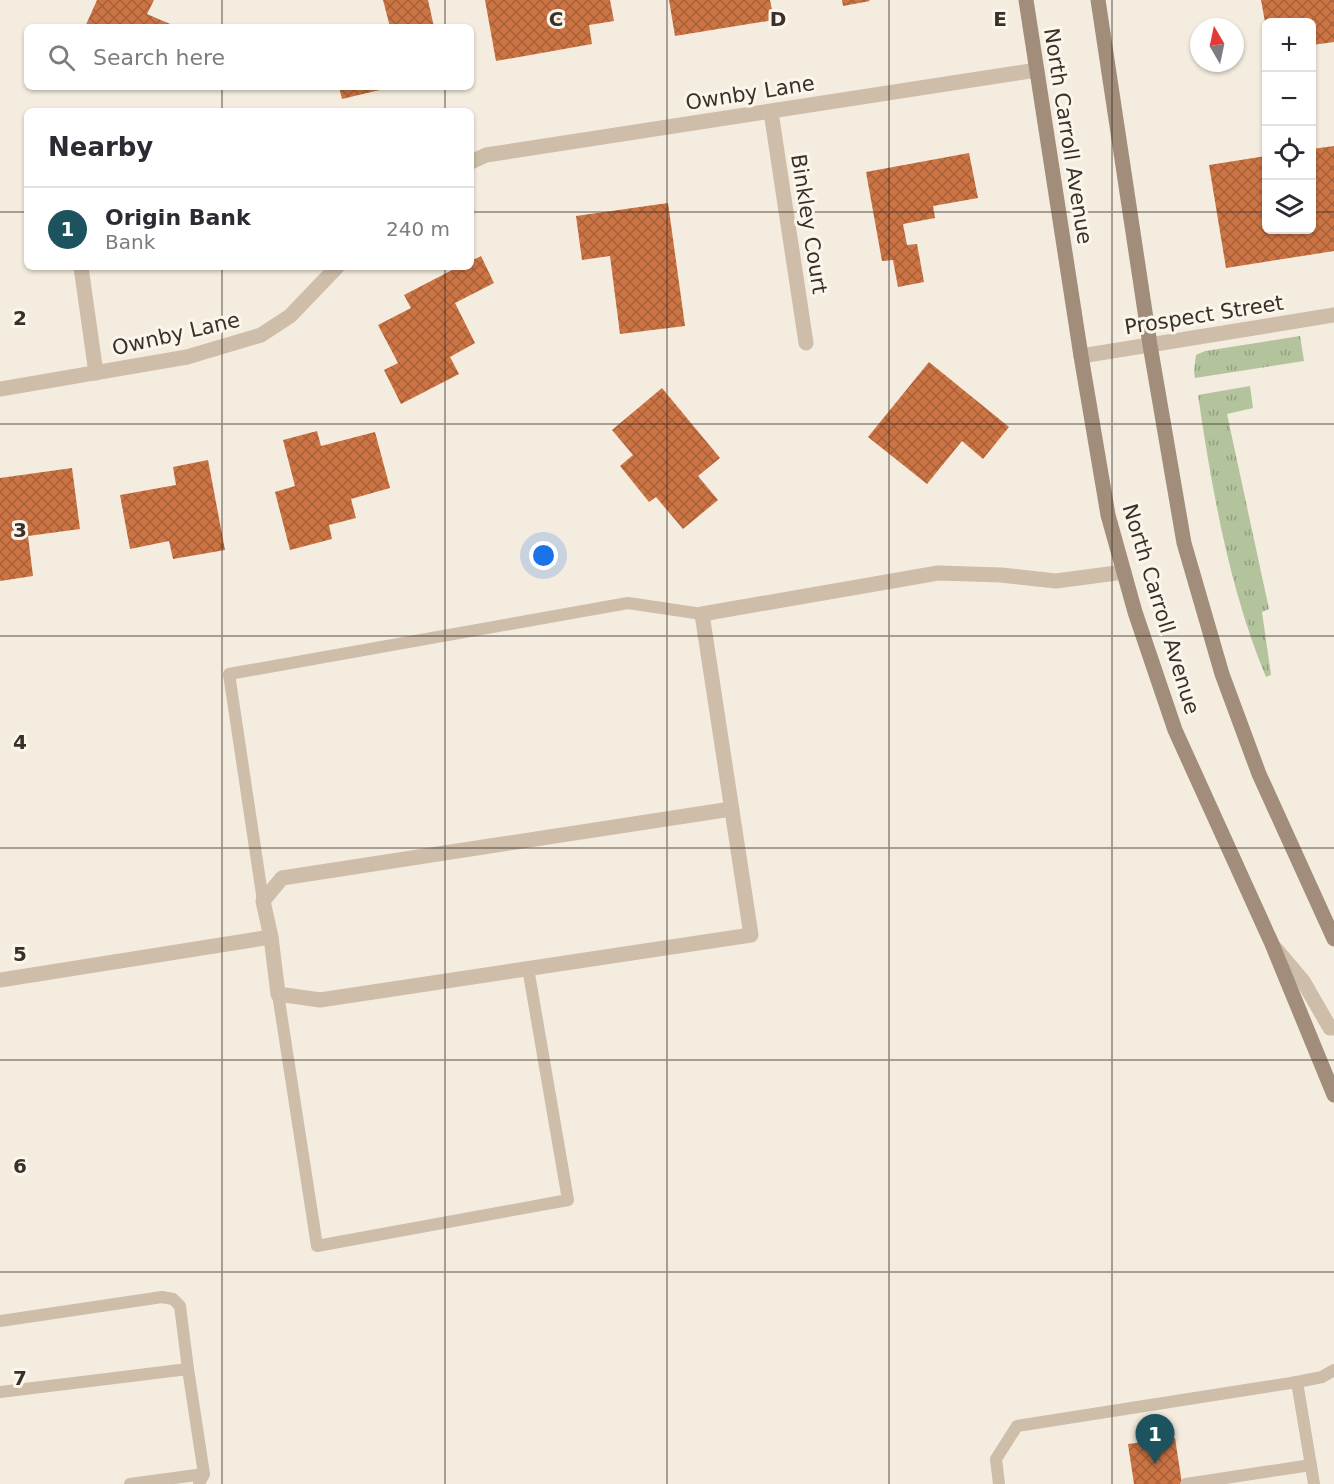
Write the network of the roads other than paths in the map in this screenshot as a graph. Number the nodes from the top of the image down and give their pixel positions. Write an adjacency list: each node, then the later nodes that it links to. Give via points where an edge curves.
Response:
1 (1026, 0): 3 (main road, North Carroll Avenue)
2 (1098, 0): 10 (main road, North Carroll Avenue)
3 (1037, 70): 4 (street, Ownby Lane); 11 (main road, North Carroll Avenue)
4 (771, 112): 5 (street, Ownby Lane, via 486,155); 9 (street, Binkley Court)
5 (474, 161)
6 (81, 270): 12 (street)
7 (334, 270): 12 (street, Ownby Lane, via 290,316 261,335 187,357)
8 (1334, 315): 10 (street, Prospect Street)
9 (806, 343)
10 (1150, 345): 11 (street, Prospect Street); 19 (main road, North Carroll Avenue, via 1184,543 1222,674 1259,774)
11 (1081, 356): 14 (main road, North Carroll Avenue, via 1108,515)
12 (96, 373): 13 (street, Ownby Lane)
13 (0, 389)
14 (1124, 572): 15 (street, via 1056,581 938,573); 20 (main road, North Carroll Avenue, via 1175,730)
15 (702, 614): 16 (street); 17 (lane, via 628,603 229,674)
16 (731, 809): 17 (street, via 282,878); 21 (street, via 751,935)
17 (263, 901): 18 (street)
18 (271, 937): 22 (street); 23 (street)
19 (1334, 939)
20 (1272, 944): 24 (street, via 1303,981 1330,1028); 25 (main road, North Carroll Avenue)
21 (528, 968): 23 (street, via 320,1000); 23 (lane, via 568,1200 317,1246)
22 (0, 980)
23 (278, 994)
24 (1334, 1028)
25 (1334, 1095)
26 (0, 1321): 27 (lane, via 162,1297 172,1299 180,1306)
27 (188, 1369): 30 (lane); 32 (lane)
28 (1334, 1371): 29 (lane)
29 (1297, 1382): 31 (lane); 34 (lane, via 1017,1426 996,1459)
30 (0, 1392)
31 (1311, 1465): 35 (lane); 36 (lane)
32 (202, 1479): 33 (lane)
33 (130, 1484)
34 (999, 1484)
35 (1186, 1484)
36 (1314, 1484)

